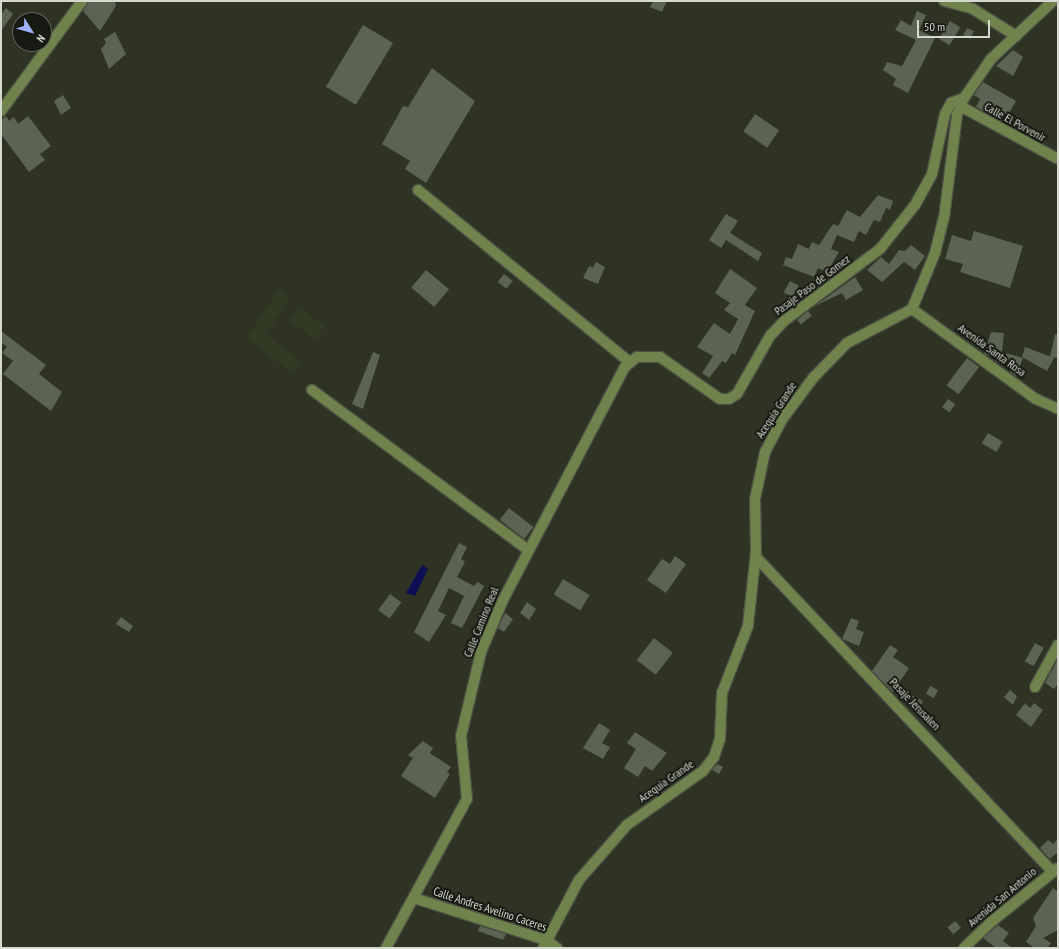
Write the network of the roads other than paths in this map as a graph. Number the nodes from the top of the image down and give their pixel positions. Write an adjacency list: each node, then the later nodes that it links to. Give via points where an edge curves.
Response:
1 (82, 1): 7 (street)
2 (944, 1): 4 (street)
3 (1053, 1): 5 (street)
4 (976, 5): 5 (street)
5 (1016, 36): 6 (street, via 991,59)
6 (962, 102): 8 (street, Calle El Porvenir); 10 (street, via 944,218 935,253); 11 (street, Pasaje Paso de Gomez, via 951,103 945,114 932,174 915,205 880,250 784,321 770,336 737,394 729,399 720,399 660,357 648,355)
7 (1, 110)
8 (1058, 159)
9 (418, 190): 11 (street)
10 (912, 309): 13 (street, Avenida Santa Rosa, via 1036,399); 15 (street, Acequia Grande, via 848,343 813,378 784,417 765,452 757,491)
11 (630, 362): 14 (street, Calle Camino Real)
12 (312, 390): 14 (street)
13 (1058, 409)
14 (528, 550): 19 (street, Calle Camino Real, via 481,652 461,736 467,799)
15 (756, 557): 18 (street, Pasaje Jerusalen); 20 (street, Acequia Grande, via 748,626 722,693 720,739 714,757 703,771 627,825 579,880)
16 (1058, 646): 17 (street)
17 (1035, 687)
18 (1055, 870): 23 (street, Avenida San Antonio)
19 (414, 898): 20 (street, Calle Andres Avelino Caceres); 21 (street, Calle Camino Real)
20 (544, 944): 22 (street, Calle Andres Avelino Caceres)
21 (386, 948)
22 (557, 948)
23 (964, 948)

